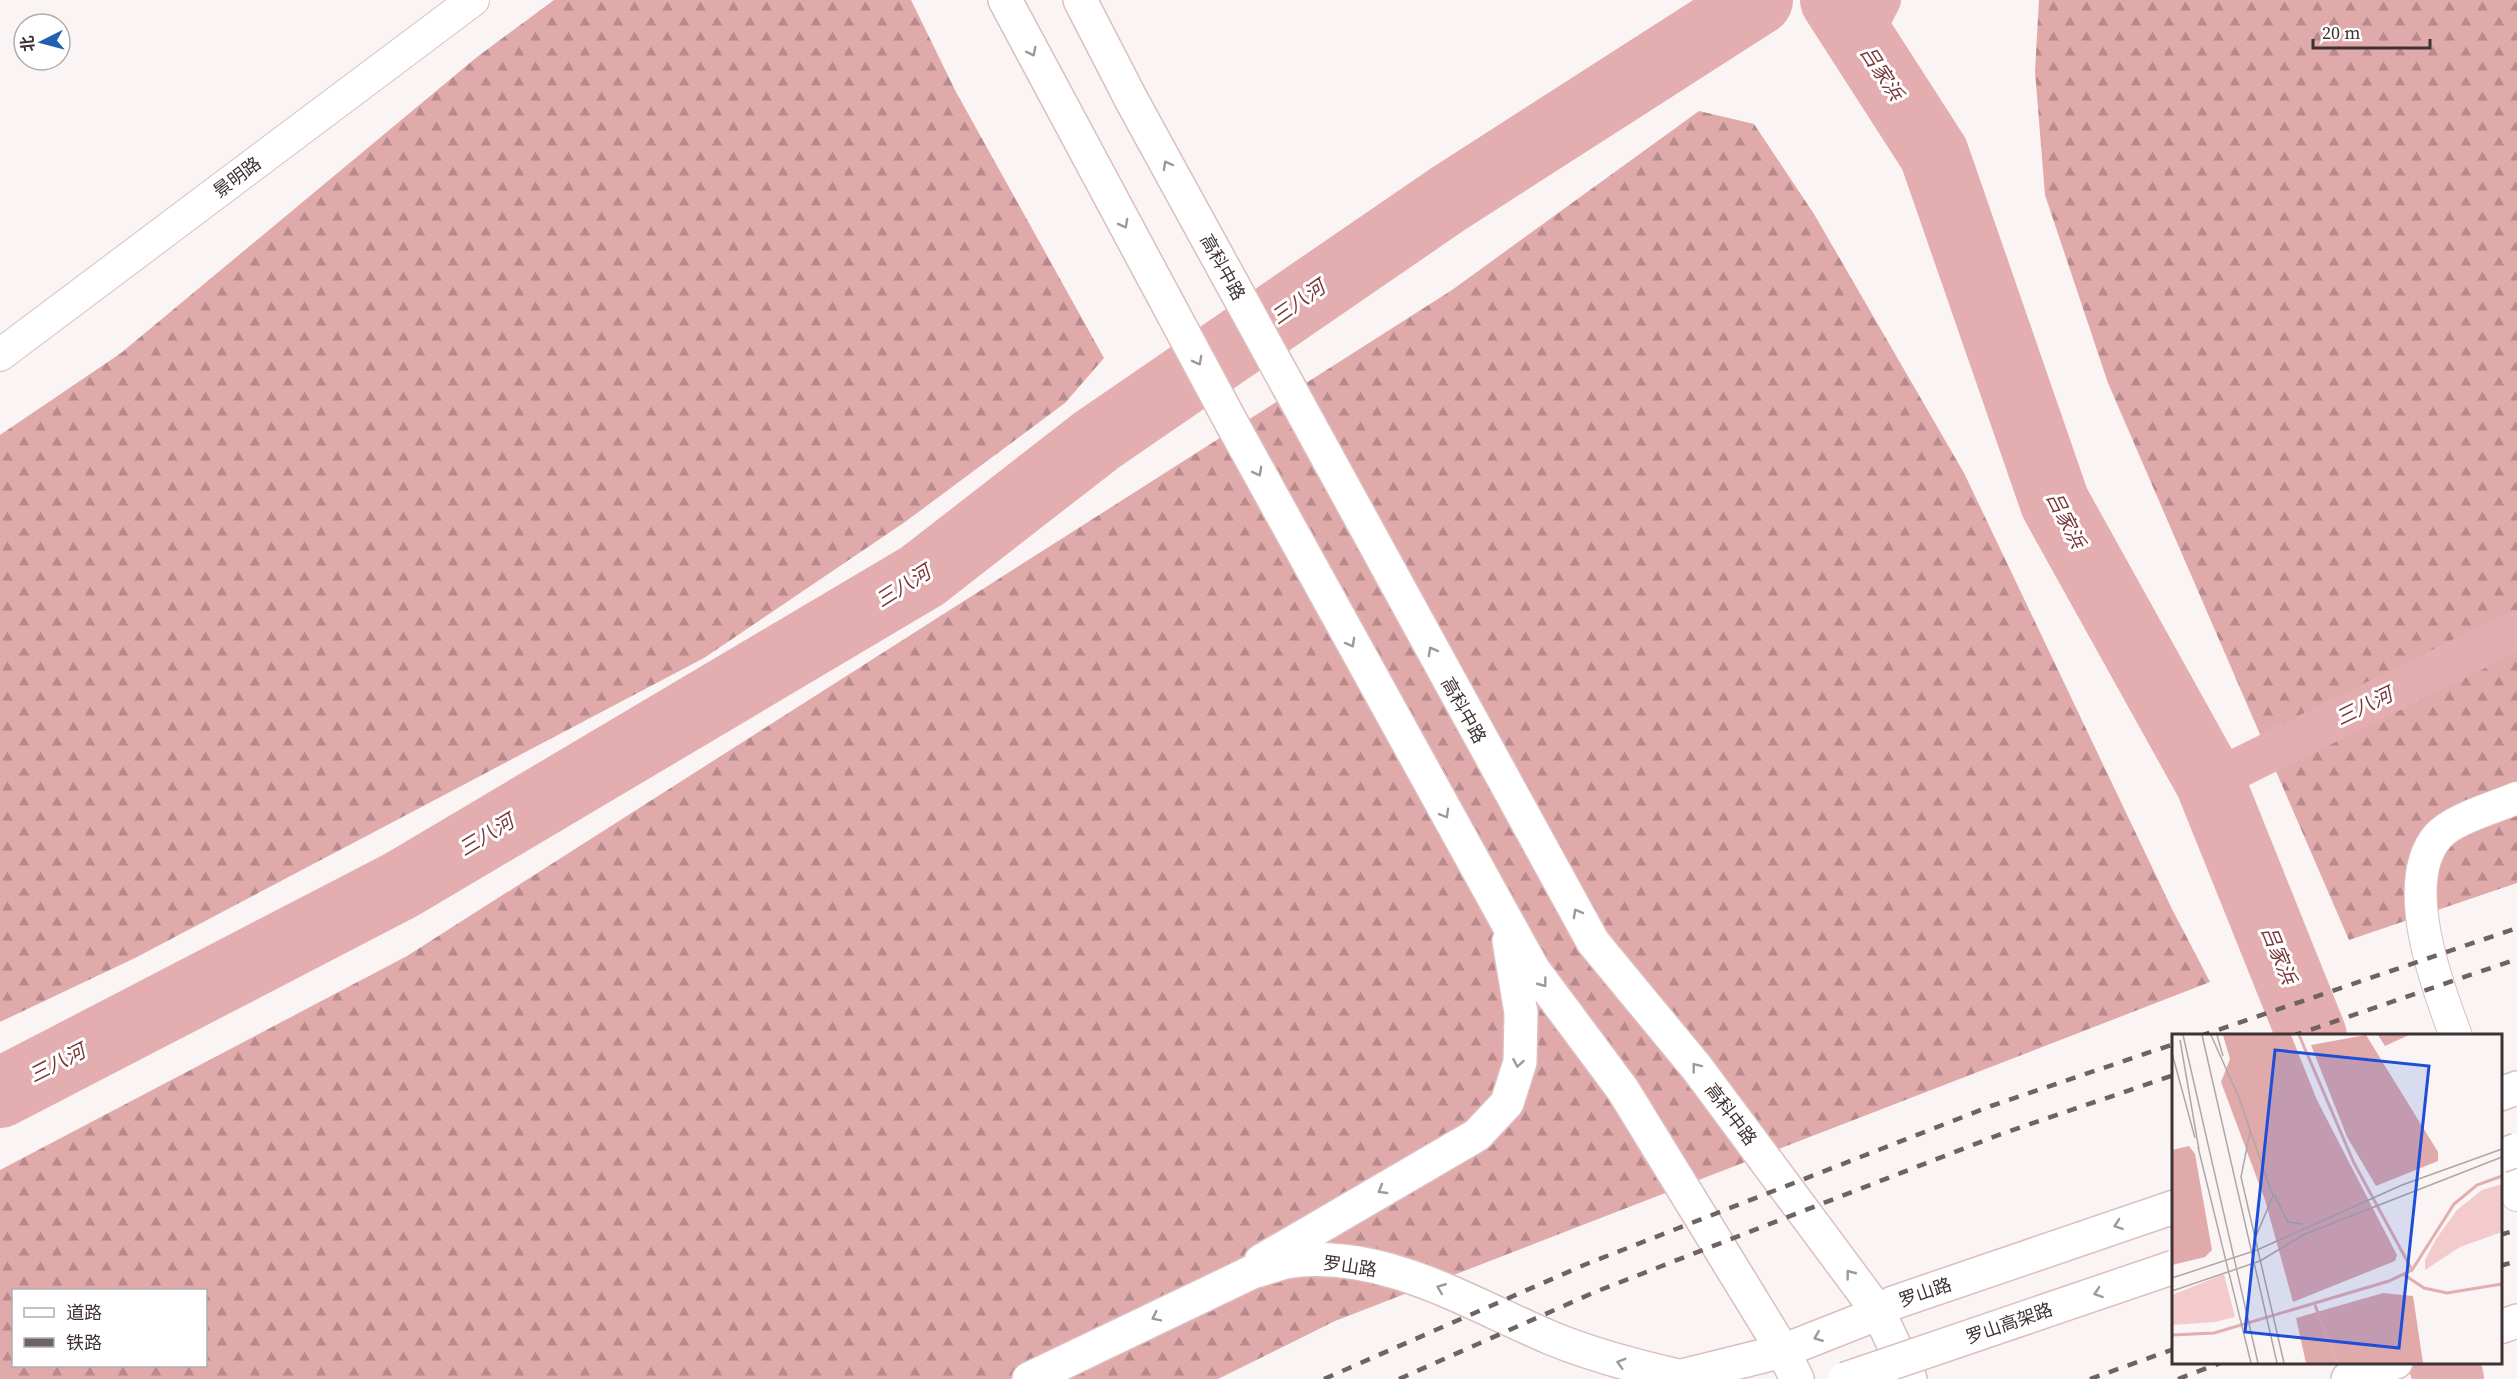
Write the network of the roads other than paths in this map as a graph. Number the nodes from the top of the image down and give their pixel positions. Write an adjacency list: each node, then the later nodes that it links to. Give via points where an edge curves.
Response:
1 (473, 0): 4 (street, 景明路)
2 (1005, 0): 6 (main road, one-way to 6)
3 (1080, 0): 17 (main road, 高科中路, one-way to 3, via 1697,1068 1593,942)
4 (0, 355)
5 (2517, 798): 7 (street, via 2458,822 2438,836 2424,863 2421,898 2427,941)
6 (1506, 922): 16 (main road, one-way to 16, via 1521,1013 1520,1062 1507,1103 1477,1135); 21 (main road, one-way to 21, via 1533,969 1623,1090)
7 (2456, 1034)
8 (2517, 1088): 9 (main road)
9 (2502, 1093)
10 (2517, 1150): 11 (main road, bridge)
11 (2502, 1154)
12 (2502, 1159): 13 (street)
13 (2517, 1195)
14 (2172, 1208): 17 (main road, 罗山路, one-way to 17, via 1893,1303)
15 (2172, 1268): 24 (main road, 罗山高架路, one-way to 24, bridge)
16 (1195, 1299): 22 (main road, 罗山路, one-way to 16, via 1551,1338 1414,1277 1340,1261 1291,1262 1252,1272); 23 (main road, 罗山路, one-way to 23)
17 (1879, 1313): 21 (main road, 罗山路, one-way to 21); 25 (main road, 高科中路)
18 (2517, 1321): 19 (main road)
19 (2502, 1326)
20 (2390, 1364): 26 (main road)
21 (1790, 1365): 22 (main road, 罗山路)
22 (1674, 1378)
23 (1029, 1379)
24 (1845, 1379)
25 (1910, 1379)
26 (2348, 1379)

